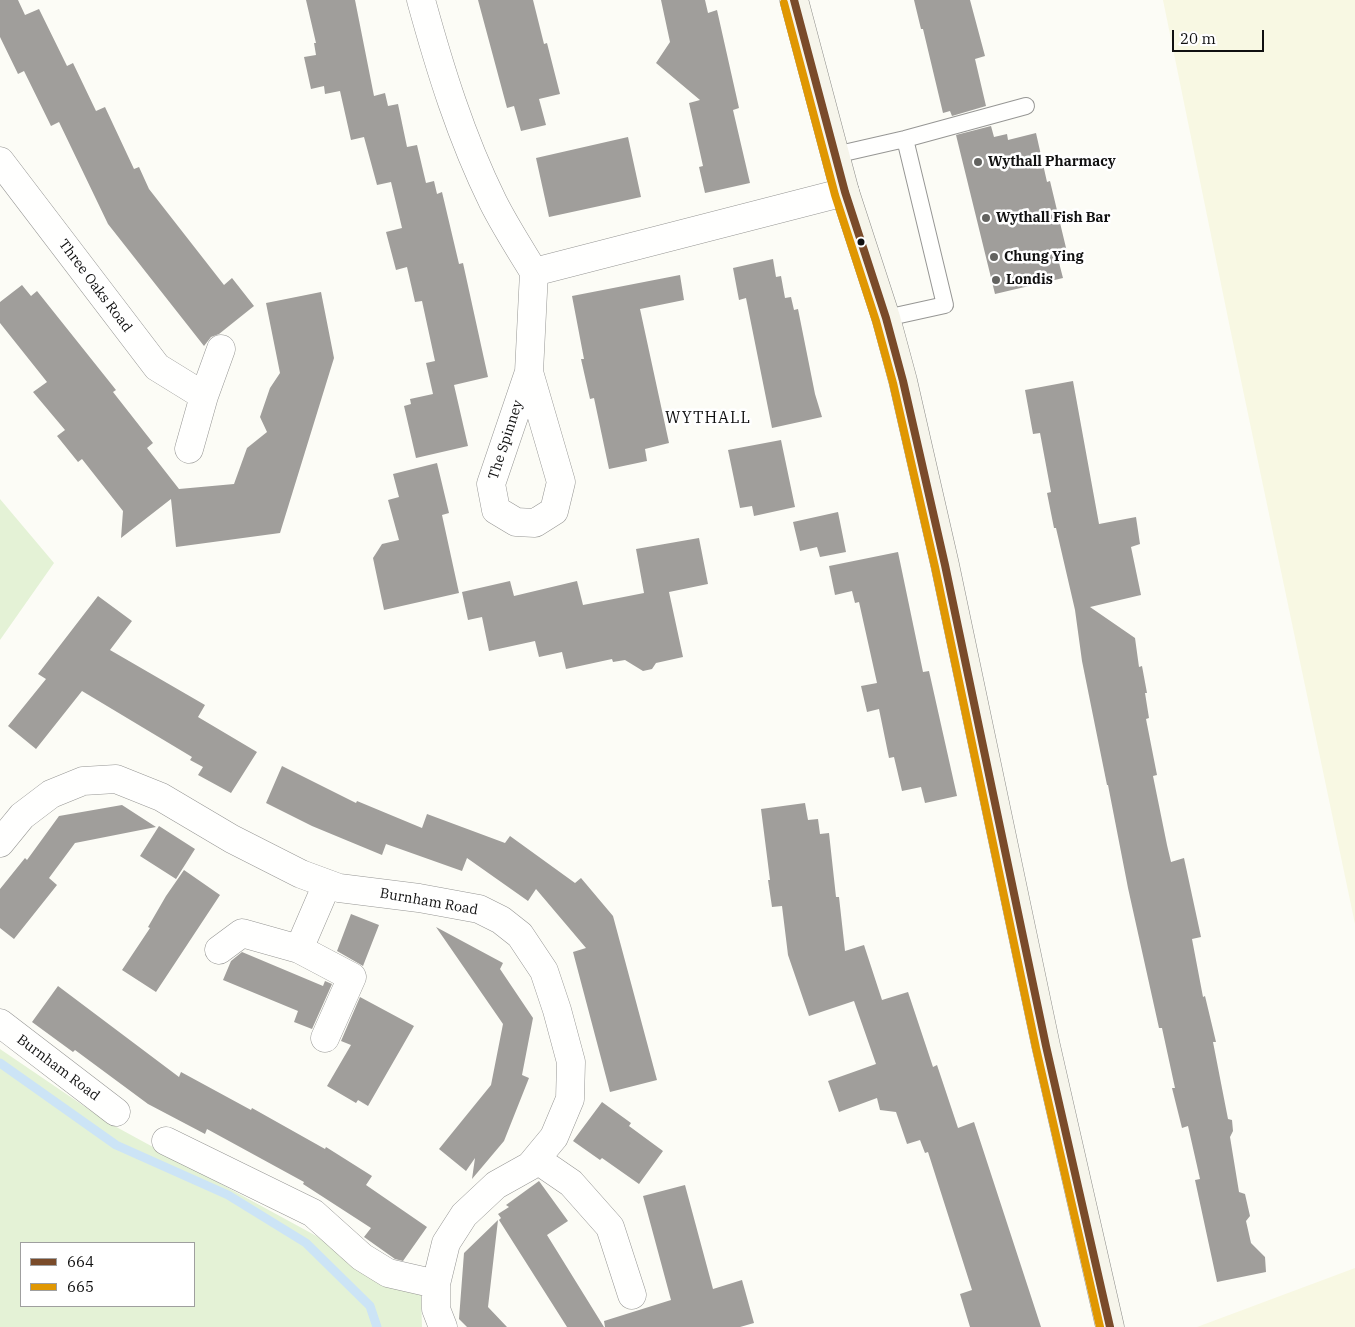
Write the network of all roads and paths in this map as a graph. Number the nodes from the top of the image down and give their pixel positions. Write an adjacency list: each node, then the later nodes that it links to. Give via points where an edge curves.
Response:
1 (421, 0): 8 (street, via 456,119 494,203)
2 (794, 0): 5 (street)
3 (1026, 106): 4 (lane)
4 (906, 139): 5 (lane); 9 (lane, via 945,305)
5 (835, 155): 7 (street)
6 (0, 161): 12 (street, Three Oaks Road, via 157,367)
7 (846, 192): 8 (street); 9 (street)
8 (534, 272): 11 (street, The Spinney)
9 (886, 318): 26 (street, via 945,565 1046,1046)
10 (222, 349): 12 (street)
11 (529, 372): 11 (street, The Spinney, via 491,484 496,510 516,522 535,524 554,511 561,482)
12 (204, 396): 13 (street)
13 (189, 449)
14 (0, 843): 15 (street, Burnham Road, via 22,816 51,794 83,781 116,779 161,797 232,839)
15 (327, 884): 16 (street); 22 (street, Burnham Road, via 479,909 502,920 520,935 544,971 571,1062 570,1099 554,1137)
16 (299, 949): 17 (street, via 242,933); 19 (street, via 352,977)
17 (219, 950)
18 (0, 1023): 20 (street, Burnham Road)
19 (325, 1038)
20 (116, 1112)
21 (166, 1141): 23 (street, via 313,1213 362,1257 388,1273)
22 (536, 1159): 23 (street, Burnham Road, via 530,1166 496,1185 464,1215 446,1243); 24 (street, via 571,1183 610,1227)
23 (436, 1284): 25 (street, Burnham Road, via 436,1309)
24 (632, 1295)
25 (443, 1327)
26 (1110, 1327)

